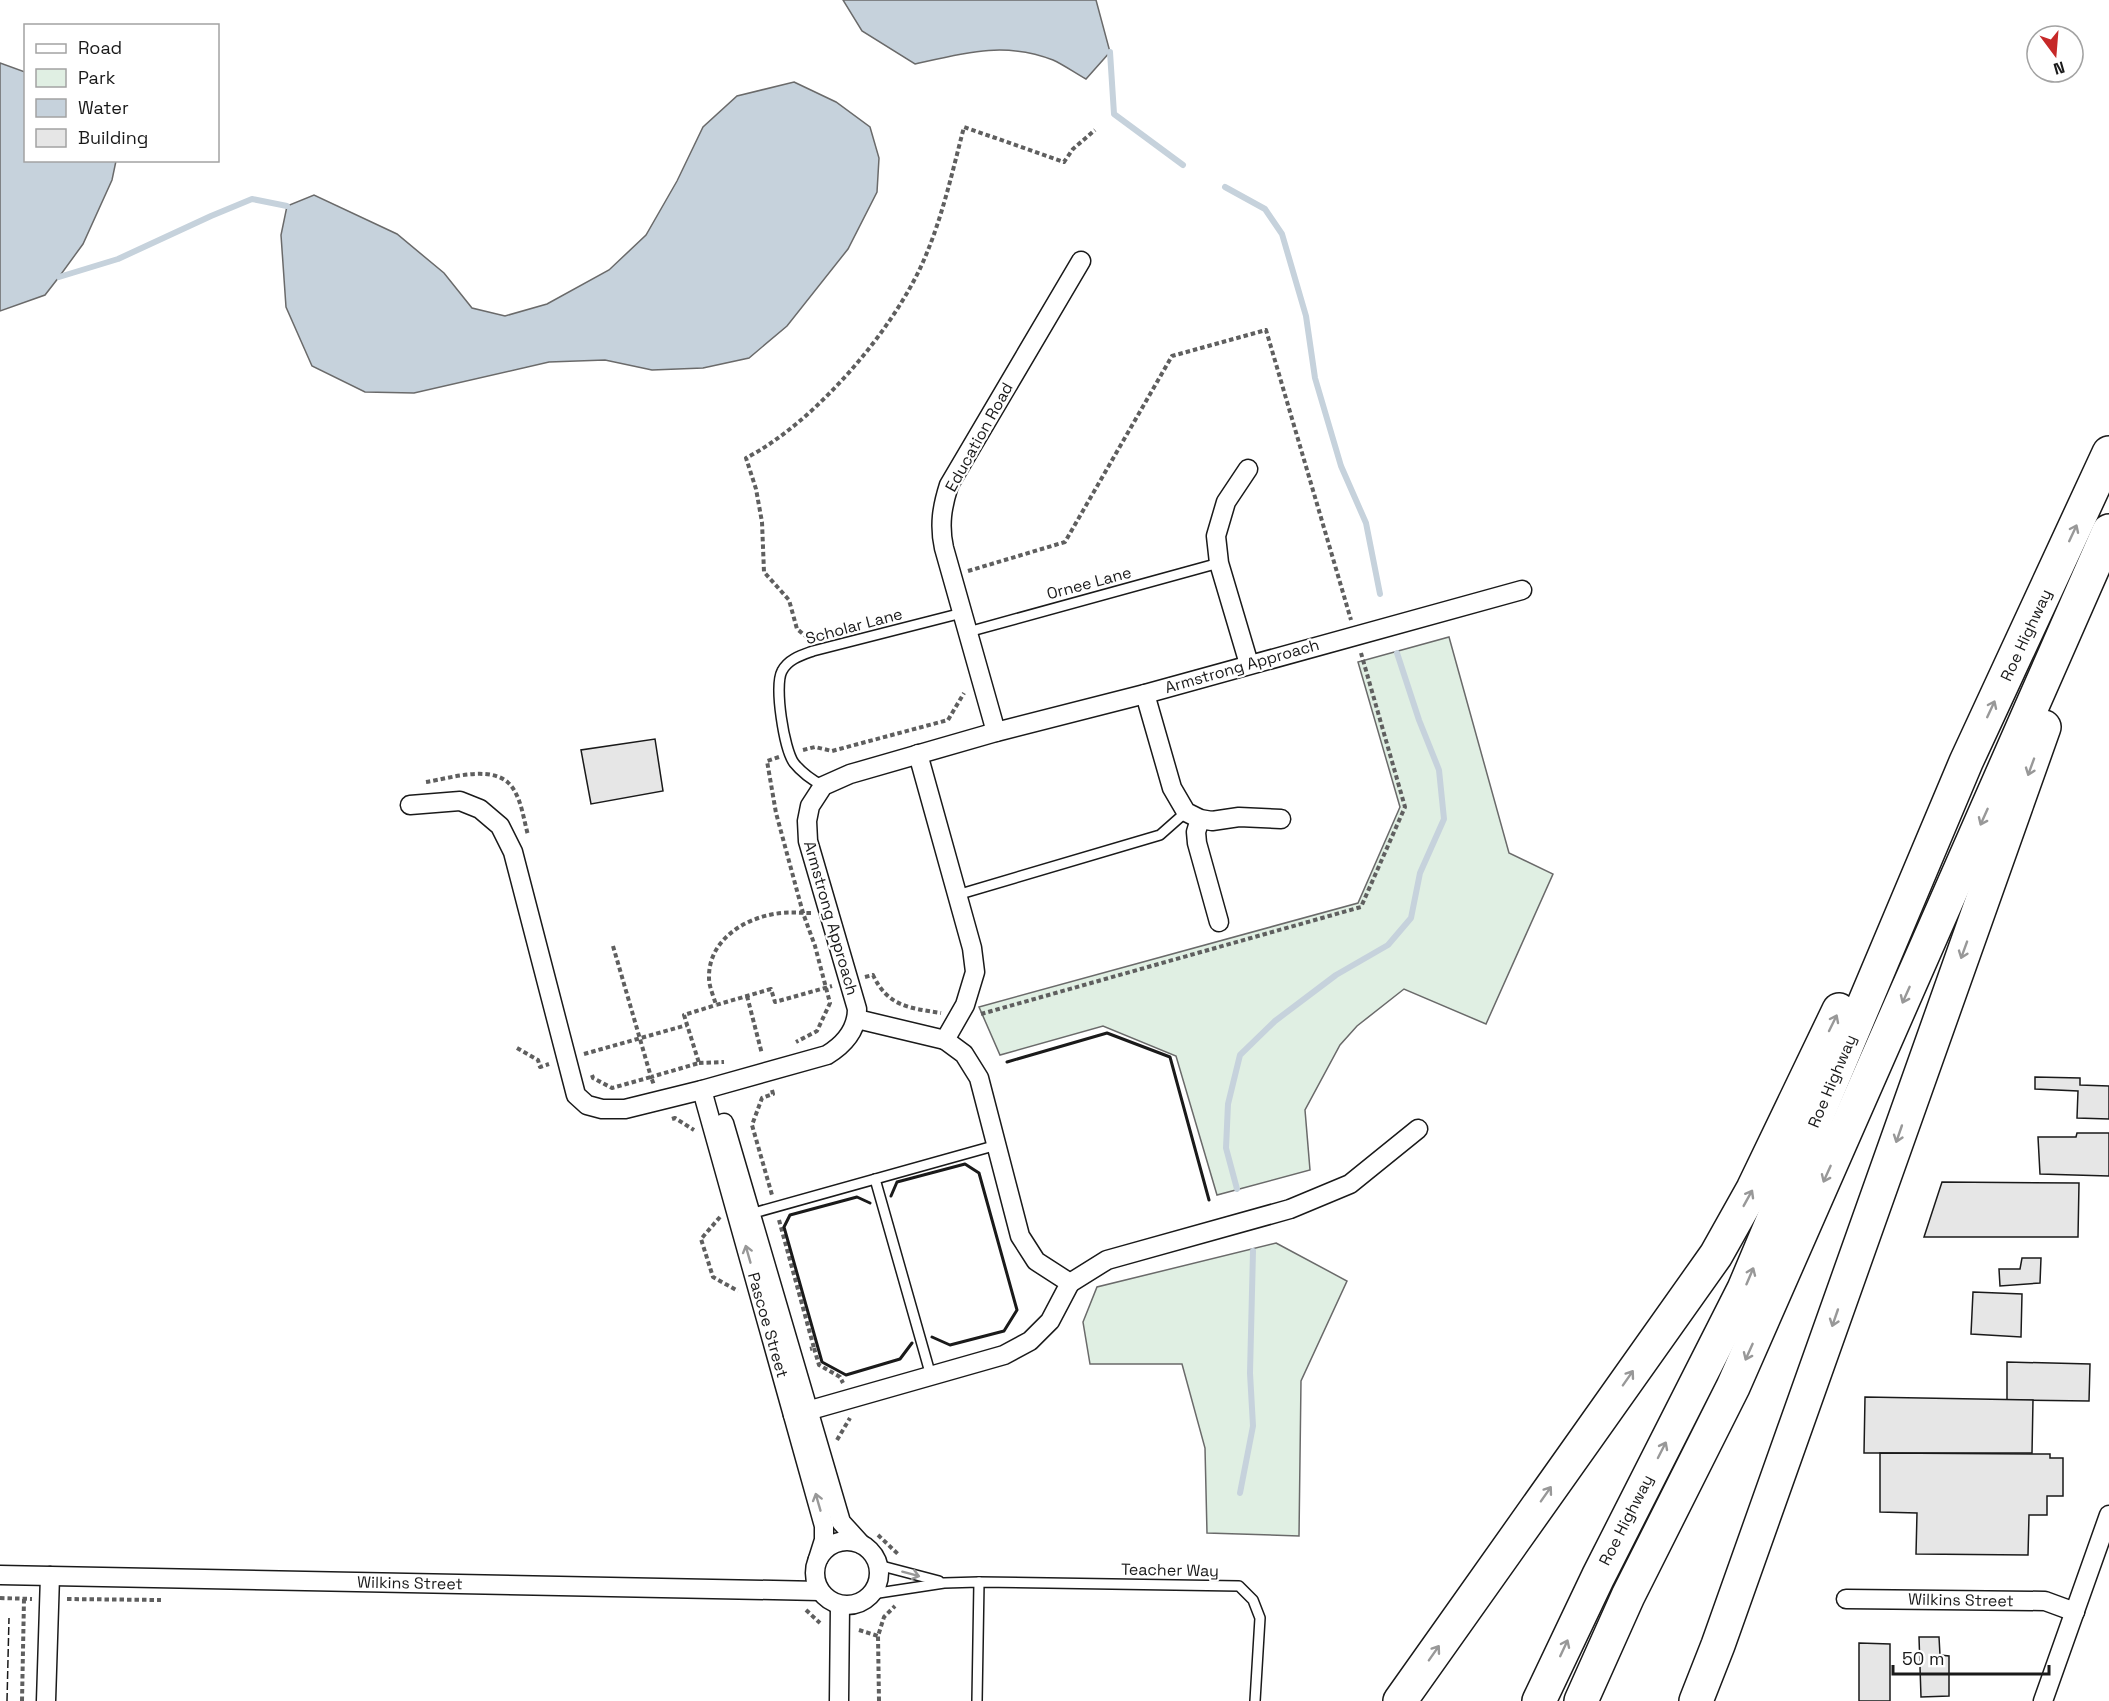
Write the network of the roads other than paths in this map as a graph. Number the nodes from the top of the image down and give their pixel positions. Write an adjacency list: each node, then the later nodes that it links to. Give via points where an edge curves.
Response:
1 (1081, 261): 8 (street, Education Road, via 949,484 940,520)
2 (2109, 453): 14 (highway, Roe Highway, one-way to 2)
3 (1248, 469): 5 (street, via 1226,501 1216,536)
4 (2109, 531): 6 (highway, Roe Highway)
5 (1219, 563): 9 (lane, Ornee Lane); 10 (street)
6 (2092, 571): 51 (highway, Roe Highway, one-way to 51, via 1733,1387 1628,1596); 52 (highway, one-way to 52, via 2034,758)
7 (1522, 590): 10 (street, Armstrong Approach)
8 (962, 613): 9 (street, Education Road); 15 (lane, Scholar Lane, via 813,651 795,658 782,670 779,703 789,754 808,777)
9 (968, 632): 12 (street, Education Road)
10 (1249, 664): 11 (street, Armstrong Approach)
11 (1145, 694): 12 (street, Armstrong Approach); 17 (street, via 1172,788)
12 (996, 732): 13 (street, Armstrong Approach)
13 (918, 754): 15 (street, Armstrong Approach); 19 (street)
14 (1966, 762): 49 (highway, one-way to 14, via 1716,1255 1753,1189 1886,914); 50 (highway, Roe Highway, one-way to 14, via 1744,1289)
15 (823, 786): 21 (street, Armstrong Approach, via 810,806 808,841)
16 (410, 805): 23 (street, Armstrong Approach, via 460,801 480,809 500,826 513,852 576,1095 602,1109 625,1108)
17 (1193, 815): 18 (street, via 1212,821 1239,817); 19 (lane, via 1160,835); 20 (street)
18 (1281, 819)
19 (957, 895): 22 (street, via 975,972 965,1005)
20 (1219, 922)
21 (857, 1019): 22 (street); 23 (street, Armstrong Approach, via 842,1046 827,1055)
22 (945, 1040): 25 (street, via 964,1054 979,1078)
23 (708, 1088): 27 (street, Pascoe Street); 30 (street, Pascoe Street, one-way to 23)
24 (1418, 1130): 28 (street, via 1350,1184 1290,1209 1107,1260)
25 (997, 1145): 26 (lane); 28 (street, via 1020,1236 1036,1261)
26 (875, 1179): 27 (lane); 29 (lane)
27 (750, 1214): 30 (street, Pascoe Street)
28 (1070, 1283): 29 (street, via 1050,1321 1030,1341 1004,1355)
29 (931, 1376): 30 (street)
30 (801, 1413): 32 (street, Pascoe Street, via 841,1522); 33 (street, Pascoe Street, one-way to 30, via 824,1526)
31 (2109, 1515): 43 (street)
32 (861, 1545): 33 (street, via 845,1541 834,1544); 34 (street, via 874,1555)
33 (818, 1559): 39 (street, via 815,1580)
34 (878, 1565): 38 (lane, one-way to 38); 40 (street, via 879,1576)
35 (0, 1575): 36 (street, Wilkins Street)
36 (50, 1576): 39 (street, Wilkins Street); 44 (street)
37 (979, 1582): 38 (lane, Teacher Way); 47 (lane); 48 (lane, Teacher Way, via 1239,1586 1253,1600 1260,1618)
38 (944, 1583): 40 (lane, Teacher Way)
39 (820, 1591): 42 (street)
40 (872, 1594): 42 (street, via 858,1604)
41 (1846, 1599): 43 (street, Wilkins Street, via 2045,1600)
42 (845, 1605): 45 (street); 46 (street)
43 (2075, 1612): 53 (street)
44 (46, 1701)
45 (839, 1701)
46 (848, 1701)
47 (977, 1701)
48 (1255, 1701)
49 (1400, 1701)
50 (1539, 1701)
51 (1581, 1701)
52 (1696, 1701)
53 (2043, 1701)

